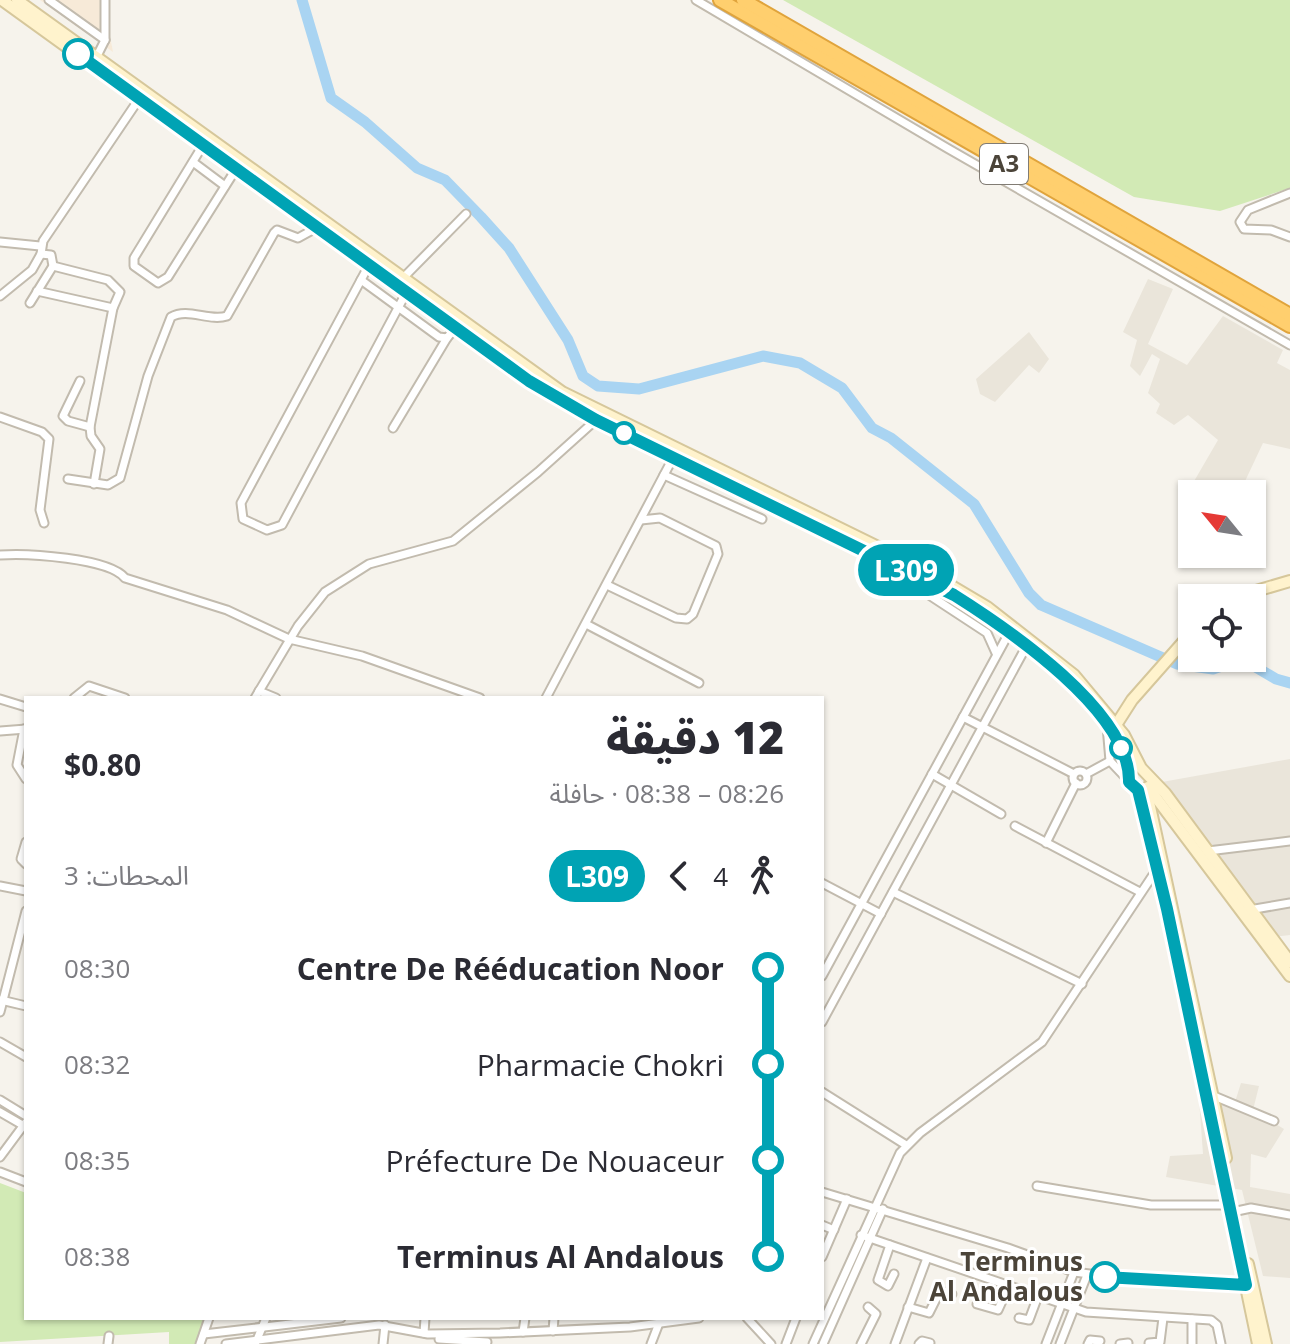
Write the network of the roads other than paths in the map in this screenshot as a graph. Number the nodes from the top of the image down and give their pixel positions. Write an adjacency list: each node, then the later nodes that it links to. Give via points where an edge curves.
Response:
1 (2, 0): 9 (main road)
2 (17, 0): 9 (main road)
3 (49, 0): 8 (street)
4 (105, 0): 8 (street)
5 (696, 0): 35 (street)
6 (720, 0): 32 (highway, A3)
7 (743, 0): 31 (highway, A3)
8 (105, 40): 9 (street)
9 (94, 60): 10 (main road)
10 (142, 95): 11 (main road); 13 (main road); 20 (street)
11 (203, 145): 12 (street); 13 (main road)
12 (193, 162): 14 (street); 14 (street, via 136,254 134,266 158,283 165,281)
13 (242, 170): 14 (street); 17 (main road); 23 (main road)
14 (225, 186)
15 (1290, 193): 18 (street, via 1248,210 1240,222 1244,229)
16 (466, 214): 23 (street)
17 (318, 227): 21 (main road); 44 (street, via 292,239 277,230 227,316 171,317 148,376 122,475 114,484)
18 (1290, 237)
19 (0, 242): 20 (street)
20 (40, 250): 22 (street, via 51,255); 27 (street, via 27,275)
21 (369, 265): 24 (street); 26 (main road)
22 (53, 266): 25 (street); 30 (street, via 108,280 120,292)
23 (402, 279): 37 (main road)
24 (361, 280): 29 (street); 29 (street, via 241,503 243,519 267,530 282,525)
25 (37, 291): 28 (street); 30 (street)
26 (406, 293): 29 (street); 33 (main road)
27 (0, 296)
28 (30, 303)
29 (399, 307): 34 (street)
30 (113, 308): 39 (street)
31 (1290, 315)
32 (1290, 326)
33 (456, 327): 34 (street); 37 (main road, via 529,381)
34 (447, 338): 40 (street)
35 (1290, 345)
36 (80, 381): 39 (street, via 63,416)
37 (599, 416): 41 (main road); 59 (street, via 453,541 369,564 333,586)
38 (0, 417): 49 (street, via 49,439 40,510)
39 (90, 427): 44 (street, via 100,449)
40 (393, 428)
41 (675, 453): 42 (street); 51 (main road)
42 (664, 475): 45 (street); 47 (street)
43 (68, 479): 44 (street)
44 (94, 484)
45 (650, 502): 46 (street); 48 (street)
46 (660, 518): 48 (street); 55 (street, via 712,541 718,550 693,614 681,619)
47 (762, 519)
48 (641, 520): 53 (street)
49 (44, 523)
50 (0, 555): 59 (street, via 118,570 125,578 227,610)
51 (921, 573): 58 (main road); 62 (street, via 920,587 927,595 990,635); 72 (main road, via 987,607 1043,648 1074,675)
52 (1290, 581): 54 (main road)
53 (607, 585): 55 (street); 56 (street)
54 (1266, 588)
55 (621, 595): 56 (street)
56 (600, 597): 57 (street)
57 (586, 624): 63 (street); 68 (street)
58 (1010, 631): 60 (main road); 62 (street)
59 (289, 639): 64 (street); 67 (street, via 384,662)
60 (1027, 645): 72 (main road); 73 (street)
61 (1178, 648): 72 (main road)
62 (996, 655): 71 (street)
63 (699, 683)
64 (257, 694)
65 (76, 696): 66 (street, via 89,686)
66 (119, 696)
67 (475, 696)
68 (547, 696)
69 (0, 699): 70 (street)
70 (24, 706)
71 (963, 717): 73 (street); 78 (street)
72 (1111, 723): 77 (street); 81 (main road)
73 (983, 727): 80 (street); 82 (street)
74 (24, 729): 75 (street)
75 (0, 731)
76 (24, 734): 79 (street, via 17,765)
77 (1110, 761): 80 (street, via 1086,774 1084,783); 81 (street)
78 (932, 774): 82 (street); 97 (street)
79 (24, 776)
80 (1075, 779): 88 (street)
81 (1140, 781): 83 (main road); 85 (main road); 89 (main road); 90 (main road)
82 (951, 786): 84 (street); 94 (street)
83 (1169, 810): 85 (main road); 98 (main road)
84 (1001, 814)
85 (1155, 823): 113 (main road)
86 (1015, 826): 88 (street)
87 (1290, 841): 89 (street)
88 (1046, 843): 95 (street)
89 (1208, 851): 98 (main road)
90 (1157, 869): 95 (street); 130 (main road)
91 (824, 884): 97 (street)
92 (0, 886): 93 (street)
93 (24, 891)
94 (893, 892): 99 (street); 104 (street)
95 (1140, 892): 104 (street)
96 (1290, 903): 98 (street)
97 (861, 904): 99 (street); 102 (street)
98 (1247, 910): 101 (main road); 103 (main road)
99 (881, 914): 109 (street)
100 (24, 918): 105 (street)
101 (1290, 962)
102 (824, 972)
103 (1290, 976)
104 (1082, 984): 122 (street, via 1035,1048)
105 (3, 990): 106 (street)
106 (2, 1000): 107 (street); 108 (street)
107 (24, 1006)
108 (0, 1012)
109 (824, 1018)
110 (0, 1042): 111 (street)
111 (24, 1056)
112 (824, 1093): 122 (street)
113 (1214, 1096): 117 (street); 130 (main road)
114 (0, 1100): 116 (street)
115 (0, 1112): 118 (street)
116 (24, 1115)
117 (1274, 1121)
118 (24, 1124)
119 (24, 1126): 120 (street)
120 (17, 1135): 121 (street); 123 (street)
121 (24, 1137)
122 (906, 1145): 129 (street)
123 (0, 1157)
124 (0, 1172): 125 (street)
125 (24, 1181)
126 (1037, 1186): 130 (street, via 1151,1205)
127 (824, 1193): 128 (street)
128 (847, 1199): 129 (street); 134 (street)
129 (873, 1206): 131 (street); 135 (street)
130 (1233, 1208): 132 (street); 143 (main road)
131 (883, 1209): 136 (street); 140 (street)
132 (1290, 1215)
133 (824, 1226): 134 (street)
134 (834, 1230): 138 (street)
135 (861, 1235): 136 (street); 154 (street)
136 (870, 1238): 137 (street); 194 (street)
137 (890, 1245): 139 (street); 141 (street, via 878,1280 888,1286)
138 (824, 1252)
139 (927, 1258): 144 (street); 150 (street)
140 (1074, 1272): 142 (street); 148 (street)
141 (894, 1274)
142 (1087, 1275): 143 (street); 151 (street)
143 (1249, 1285): 203 (main road); 204 (main road)
144 (1009, 1286): 146 (street); 147 (street, via 998,1310)
145 (952, 1294): 150 (street, via 939,1292 929,1313)
146 (1038, 1296): 148 (street); 152 (street, via 1029,1320)
147 (977, 1304)
148 (1062, 1304): 151 (street); 198 (street)
149 (868, 1307): 195 (street, via 876,1314)
150 (908, 1307): 196 (street)
151 (1074, 1309): 153 (street); 199 (street)
152 (1019, 1318)
153 (1163, 1318): 155 (street); 184 (street, via 1160,1343)
154 (824, 1319)
155 (1192, 1319): 201 (street); 202 (street, via 1215,1322)
156 (208, 1320): 177 (street)
157 (254, 1320): 171 (street)
158 (265, 1320): 169 (street)
159 (311, 1320): 169 (street)
160 (425, 1320): 175 (street)
161 (525, 1320): 173 (street)
162 (554, 1320): 172 (street)
163 (632, 1320): 170 (street)
164 (748, 1320): 180 (street)
165 (795, 1320): 192 (street)
166 (824, 1320): 193 (street)
167 (660, 1321): 170 (street); 190 (street)
168 (385, 1325): 175 (street); 182 (street); 187 (street)
169 (262, 1327): 171 (street); 182 (street)
170 (630, 1327): 172 (street)
171 (251, 1328): 177 (street)
172 (553, 1331): 174 (street)
173 (523, 1332): 174 (street); 176 (street)
174 (534, 1332): 189 (street)
175 (424, 1333): 178 (street)
176 (500, 1333): 179 (street); 188 (street)
177 (204, 1334): 185 (street)
178 (439, 1339): 179 (street)
179 (487, 1340)
180 (762, 1340): 191 (street)
181 (1100, 1341): 200 (street)
182 (256, 1342): 186 (street)
183 (930, 1343): 197 (street)
184 (1149, 1343)
185 (200, 1344)
186 (226, 1344)
187 (383, 1344)
188 (499, 1344)
189 (533, 1344)
190 (651, 1344)
191 (771, 1344)
192 (786, 1344)
193 (813, 1344)
194 (823, 1344)
195 (861, 1344)
196 (895, 1344)
197 (919, 1344)
198 (1046, 1344)
199 (1060, 1344)
200 (1088, 1344)
201 (1192, 1344)
202 (1221, 1344)
203 (1258, 1344)
204 (1266, 1344)

